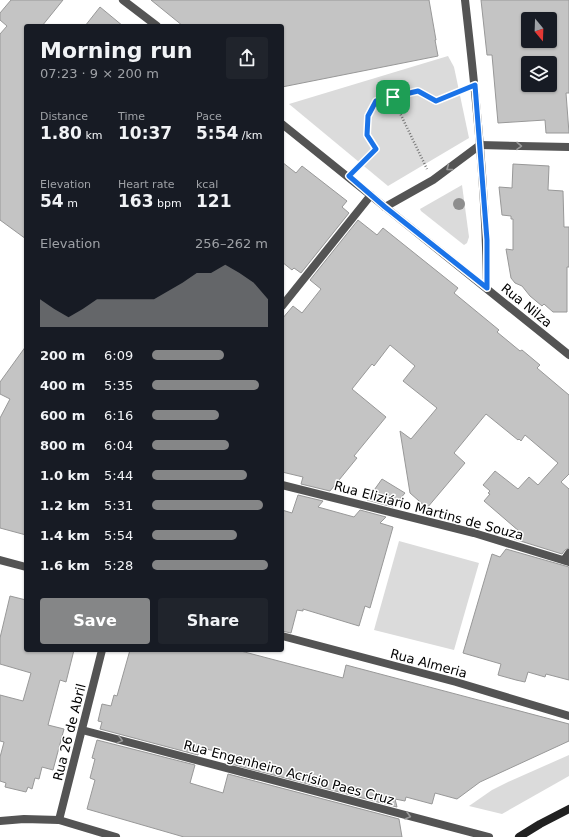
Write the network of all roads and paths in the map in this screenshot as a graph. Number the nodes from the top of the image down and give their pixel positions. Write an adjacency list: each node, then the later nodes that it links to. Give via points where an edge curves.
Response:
1 (123, 0): 3 (street)
2 (465, 0): 5 (street)
3 (154, 24)
4 (385, 82): 6 (path)
5 (475, 85): 6 (path, via 436,101 418,91); 8 (street)
6 (393, 97): 10 (path, via 376,101 368,116 367,135 376,149); 11 (path)
7 (284, 126): 10 (street, Rua Nilza)
8 (480, 145): 9 (street, one-way to 9); 11 (street, one-way to 11); 14 (street, via 487,240)
9 (569, 147)
10 (349, 176): 12 (street, Rua Nilza)
11 (433, 180): 13 (street)
12 (371, 195): 13 (street, Rua Nilza); 15 (street)
13 (385, 207): 14 (street, Rua Nilza)
14 (487, 288): 16 (street, Rua Nilza)
15 (284, 304)
16 (569, 355)
17 (284, 486): 18 (street, Rua Eliziário Martins de Souza)
18 (567, 558)
19 (0, 560): 20 (street)
20 (24, 566)
21 (284, 637): 23 (street, Rua Almeria, via 456,682)
22 (102, 652): 24 (street, Rua 26 de Abril)
23 (569, 716)
24 (82, 730): 26 (street, Rua 26 de Abril); 29 (street, Rua Engenheiro Acrísio Paes Cruz, one-way to 29)
25 (569, 809): 30 (main road)
26 (58, 820): 27 (street); 28 (street)
27 (0, 821)
28 (116, 837)
29 (489, 837)
30 (519, 837)

